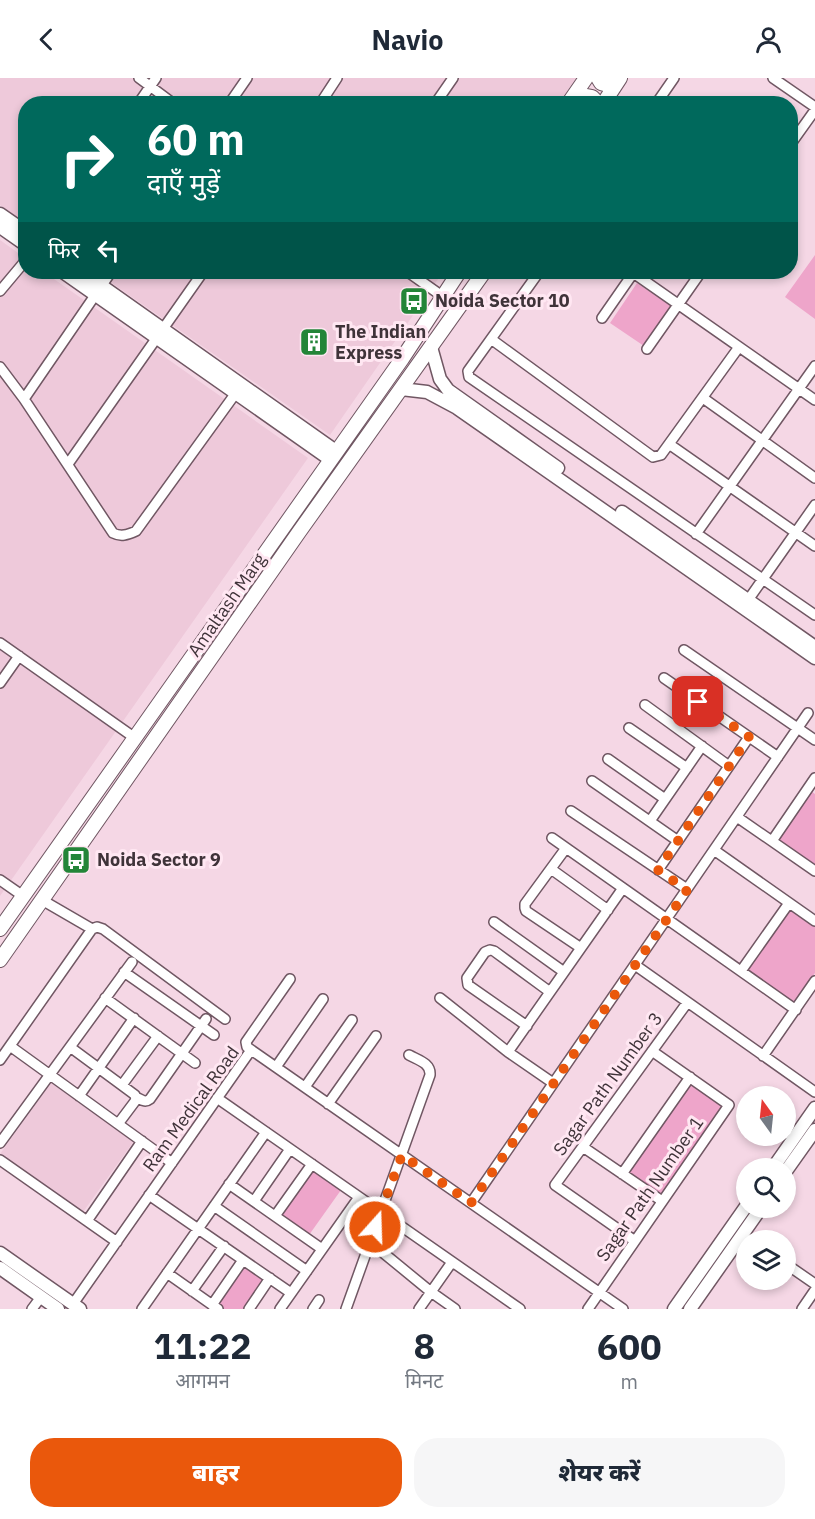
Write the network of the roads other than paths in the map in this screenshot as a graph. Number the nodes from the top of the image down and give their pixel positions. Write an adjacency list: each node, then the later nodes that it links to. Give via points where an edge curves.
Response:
1 (139, 78): 10 (street)
2 (247, 78): 13 (street)
3 (337, 78): 14 (street)
4 (453, 78): 15 (street)
5 (586, 78): 16 (main road)
6 (598, 78): 7 (main road, via 608,85)
7 (620, 78): 17 (main road)
8 (674, 78): 18 (street)
9 (773, 78): 19 (street)
10 (153, 82): 11 (street); 12 (street)
11 (143, 96)
12 (166, 96)
13 (235, 96)
14 (325, 96)
15 (441, 96)
16 (574, 96)
17 (608, 96)
18 (662, 96)
19 (797, 96)
20 (798, 96): 21 (street)
21 (815, 109): 22 (street)
22 (798, 133)
23 (0, 214): 24 (street)
24 (18, 226)
25 (0, 227): 26 (street)
26 (18, 239)
27 (18, 270): 40 (street)
28 (77, 279): 39 (street)
29 (88, 279): 39 (street)
30 (106, 279): 39 (street)
31 (198, 279): 44 (street)
32 (418, 279): 41 (street)
33 (454, 279): 41 (main road, Amaltash Marg)
34 (479, 279): 46 (main road, Amaltash Marg)
35 (534, 279): 45 (street)
36 (628, 279): 43 (street)
37 (643, 279): 42 (street)
38 (696, 279): 42 (street)
39 (98, 290): 44 (street); 57 (street)
40 (0, 291)
41 (442, 296): 62 (main road, Amaltash Marg)
42 (679, 304): 47 (street); 48 (street)
43 (602, 318)
44 (160, 333): 52 (street); 63 (street)
45 (491, 339): 61 (street, via 653,458 662,455); 68 (street, via 468,371 469,377)
46 (431, 347): 51 (street); 54 (main road, Amaltash Marg)
47 (739, 347): 53 (street); 56 (street)
48 (647, 349)
49 (815, 366): 53 (street)
50 (0, 367): 57 (street)
51 (442, 382): 55 (street, via 442,390); 59 (street)
52 (238, 388): 62 (street); 63 (street, via 136,531 128,535 113,532)
53 (799, 388): 58 (street); 60 (street)
54 (401, 389): 55 (street); 104 (main road, Amaltash Marg)
55 (431, 394): 59 (street)
56 (703, 398): 60 (street); 61 (street)
57 (24, 399): 63 (street)
58 (815, 400)
59 (508, 438): 71 (street)
60 (762, 440): 64 (street); 65 (street)
61 (669, 444): 65 (street)
62 (334, 456): 85 (main road, Amaltash Marg)
63 (68, 464)
64 (815, 478)
65 (730, 487): 67 (street); 68 (street)
66 (815, 505): 67 (street)
67 (795, 532): 69 (street); 70 (street)
68 (696, 534): 70 (street)
69 (815, 546)
70 (762, 579): 71 (street); 72 (street)
71 (745, 604): 74 (street); 77 (street)
72 (815, 615)
73 (0, 643): 76 (street)
74 (815, 647)
75 (684, 650): 83 (street)
76 (19, 656): 79 (street); 85 (street)
77 (815, 658)
78 (664, 678): 84 (street)
79 (0, 683)
80 (645, 705): 87 (street)
81 (808, 713): 83 (street)
82 (629, 728): 91 (street)
83 (798, 728): 86 (street); 88 (street)
84 (749, 737): 88 (street); 90 (street)
85 (135, 738): 101 (main road, Amaltash Marg)
86 (815, 740)
87 (702, 746): 90 (street); 91 (street)
88 (778, 757): 96 (street)
89 (608, 759): 94 (street)
90 (729, 766): 99 (street)
91 (687, 768): 94 (street)
92 (592, 781): 97 (street)
93 (813, 784): 100 (street)
94 (665, 799): 97 (street)
95 (571, 811): 106 (street)
96 (737, 818): 100 (street); 103 (street)
97 (650, 821): 99 (street)
98 (552, 838): 102 (street)
99 (678, 840): 106 (street)
100 (772, 842): 107 (street)
101 (58, 847): 104 (main road); 111 (main road, Amaltash Marg)
102 (566, 848): 105 (street); 109 (street)
103 (714, 850): 110 (street); 113 (street)
104 (72, 857): 112 (main road, Amaltash Marg)
105 (551, 869): 114 (street); 120 (street, via 525,904 526,911)
106 (658, 870): 110 (street)
107 (815, 871)
108 (0, 880): 111 (street)
109 (623, 888): 114 (street); 115 (street)
110 (687, 890): 115 (street)
111 (23, 896): 118 (main road, Amaltash Marg)
112 (42, 900): 119 (street); 121 (main road, Amaltash Marg)
113 (789, 903): 116 (street); 124 (street)
114 (608, 910): 120 (street)
115 (667, 919): 123 (street); 124 (street)
116 (815, 920)
117 (494, 922): 126 (street)
118 (0, 929)
119 (92, 929): 136 (street, via 102,929); 143 (street)
120 (581, 948): 126 (street)
121 (0, 960)
122 (132, 962): 125 (street)
123 (635, 965): 133 (street); 157 (street)
124 (741, 971): 134 (street)
125 (124, 972): 130 (street); 138 (street)
126 (564, 972): 129 (street)
127 (290, 979): 145 (street, via 246,1042)
128 (815, 981): 134 (street)
129 (550, 992): 139 (street); 139 (street, via 494,951 485,951 467,978 468,985)
130 (105, 998): 135 (street); 144 (street)
131 (440, 998): 147 (street)
132 (323, 999): 153 (street)
133 (687, 1003): 146 (street, Sagar Path Number 3); 150 (street)
134 (796, 1010): 150 (street)
135 (134, 1018): 141 (street); 154 (street)
136 (225, 1019)
137 (352, 1020): 159 (street)
138 (204, 1023): 140 (street); 148 (street)
139 (527, 1026): 147 (street)
140 (214, 1035)
141 (158, 1036): 148 (street); 158 (street)
142 (376, 1036): 164 (street)
143 (10, 1046): 151 (street); 155 (street)
144 (70, 1047): 154 (street); 155 (street)
145 (251, 1050): 153 (street, Ram Medical Road); 163 (street, Ram Medical Road)
146 (652, 1051): 156 (street); 171 (street, Sagar Path Number 3)
147 (508, 1052): 157 (street)
148 (182, 1053): 152 (street); 162 (street, via 150,1099)
149 (409, 1055): 173 (street, via 431,1070)
150 (763, 1056): 160 (street)
151 (0, 1060)
152 (195, 1063)
153 (276, 1067): 159 (street, Ram Medical Road)
154 (99, 1068): 158 (street); 161 (street)
155 (50, 1075): 161 (street); 170 (street)
156 (690, 1077): 179 (street); 184 (street, Sagar Path Number 1, via 729,1106)
157 (553, 1083): 185 (street)
158 (122, 1085): 162 (street)
159 (305, 1087): 164 (street, Ram Medical Road)
160 (815, 1092)
161 (79, 1096): 166 (street)
162 (136, 1097): 166 (street)
163 (217, 1098): 168 (street); 177 (street, Ram Medical Road)
164 (328, 1104): 173 (street, Ram Medical Road)
165 (815, 1108): 174 (street)
166 (118, 1124): 169 (street)
167 (815, 1130): 175 (street)
168 (266, 1132): 172 (street); 180 (street)
169 (142, 1141): 177 (street); 190 (street)
170 (0, 1143)
171 (583, 1147): 179 (street); 192 (street, Sagar Path Number 3, via 555,1185)
172 (290, 1149): 178 (street); 183 (street)
173 (402, 1155): 185 (street, Ram Medical Road); 187 (street)
174 (779, 1158)
175 (795, 1158)
176 (0, 1160): 190 (street)
177 (172, 1163): 181 (street, Ram Medical Road)
178 (312, 1164): 182 (street); 188 (street)
179 (622, 1174): 184 (street)
180 (229, 1184): 183 (street); 186 (street)
181 (149, 1195): 191 (street); 193 (street, Ram Medical Road)
182 (359, 1197): 187 (street); 196 (street)
183 (254, 1201): 188 (street)
184 (662, 1201): 192 (street, Sagar Path Number 1)
185 (471, 1203): 210 (street, Ram Medical Road)
186 (214, 1206): 191 (street); 202 (street)
187 (381, 1212): 194 (street); 200 (street)
188 (275, 1216): 196 (street)
189 (738, 1218): 228 (street)
190 (87, 1221): 193 (street)
191 (198, 1229): 195 (street); 204 (street)
192 (635, 1241): 210 (street, Sagar Path Number 1)
193 (117, 1242): 214 (street, Ram Medical Road)
194 (370, 1242): 209 (street); 222 (street)
195 (224, 1246): 199 (street); 208 (street)
196 (322, 1249): 202 (street)
197 (736, 1251): 229 (street)
198 (0, 1253): 214 (street)
199 (243, 1260): 205 (street); 215 (street)
200 (452, 1262): 209 (street); 225 (street)
201 (0, 1268): 212 (street)
202 (307, 1271): 211 (street)
203 (796, 1271): 206 (street)
204 (167, 1273): 208 (street); 218 (street)
205 (270, 1278): 211 (street); 219 (street)
206 (815, 1284)
207 (815, 1290): 230 (street)
208 (192, 1291): 215 (street)
209 (431, 1292): 223 (street); 224 (street)
210 (599, 1292): 226 (street, Sagar Path Number 1); 227 (street, Ram Medical Road)
211 (291, 1293): 220 (street)
212 (41, 1297): 216 (street); 217 (street)
213 (320, 1300): 221 (street)
214 (77, 1307)
215 (215, 1307)
216 (32, 1309)
217 (58, 1309)
218 (142, 1309)
219 (249, 1309)
220 (280, 1309)
221 (313, 1309)
222 (346, 1309)
223 (419, 1309)
224 (455, 1309)
225 (520, 1309)
226 (588, 1309)
227 (623, 1309)
228 (675, 1309)
229 (690, 1309)
230 (801, 1309)

